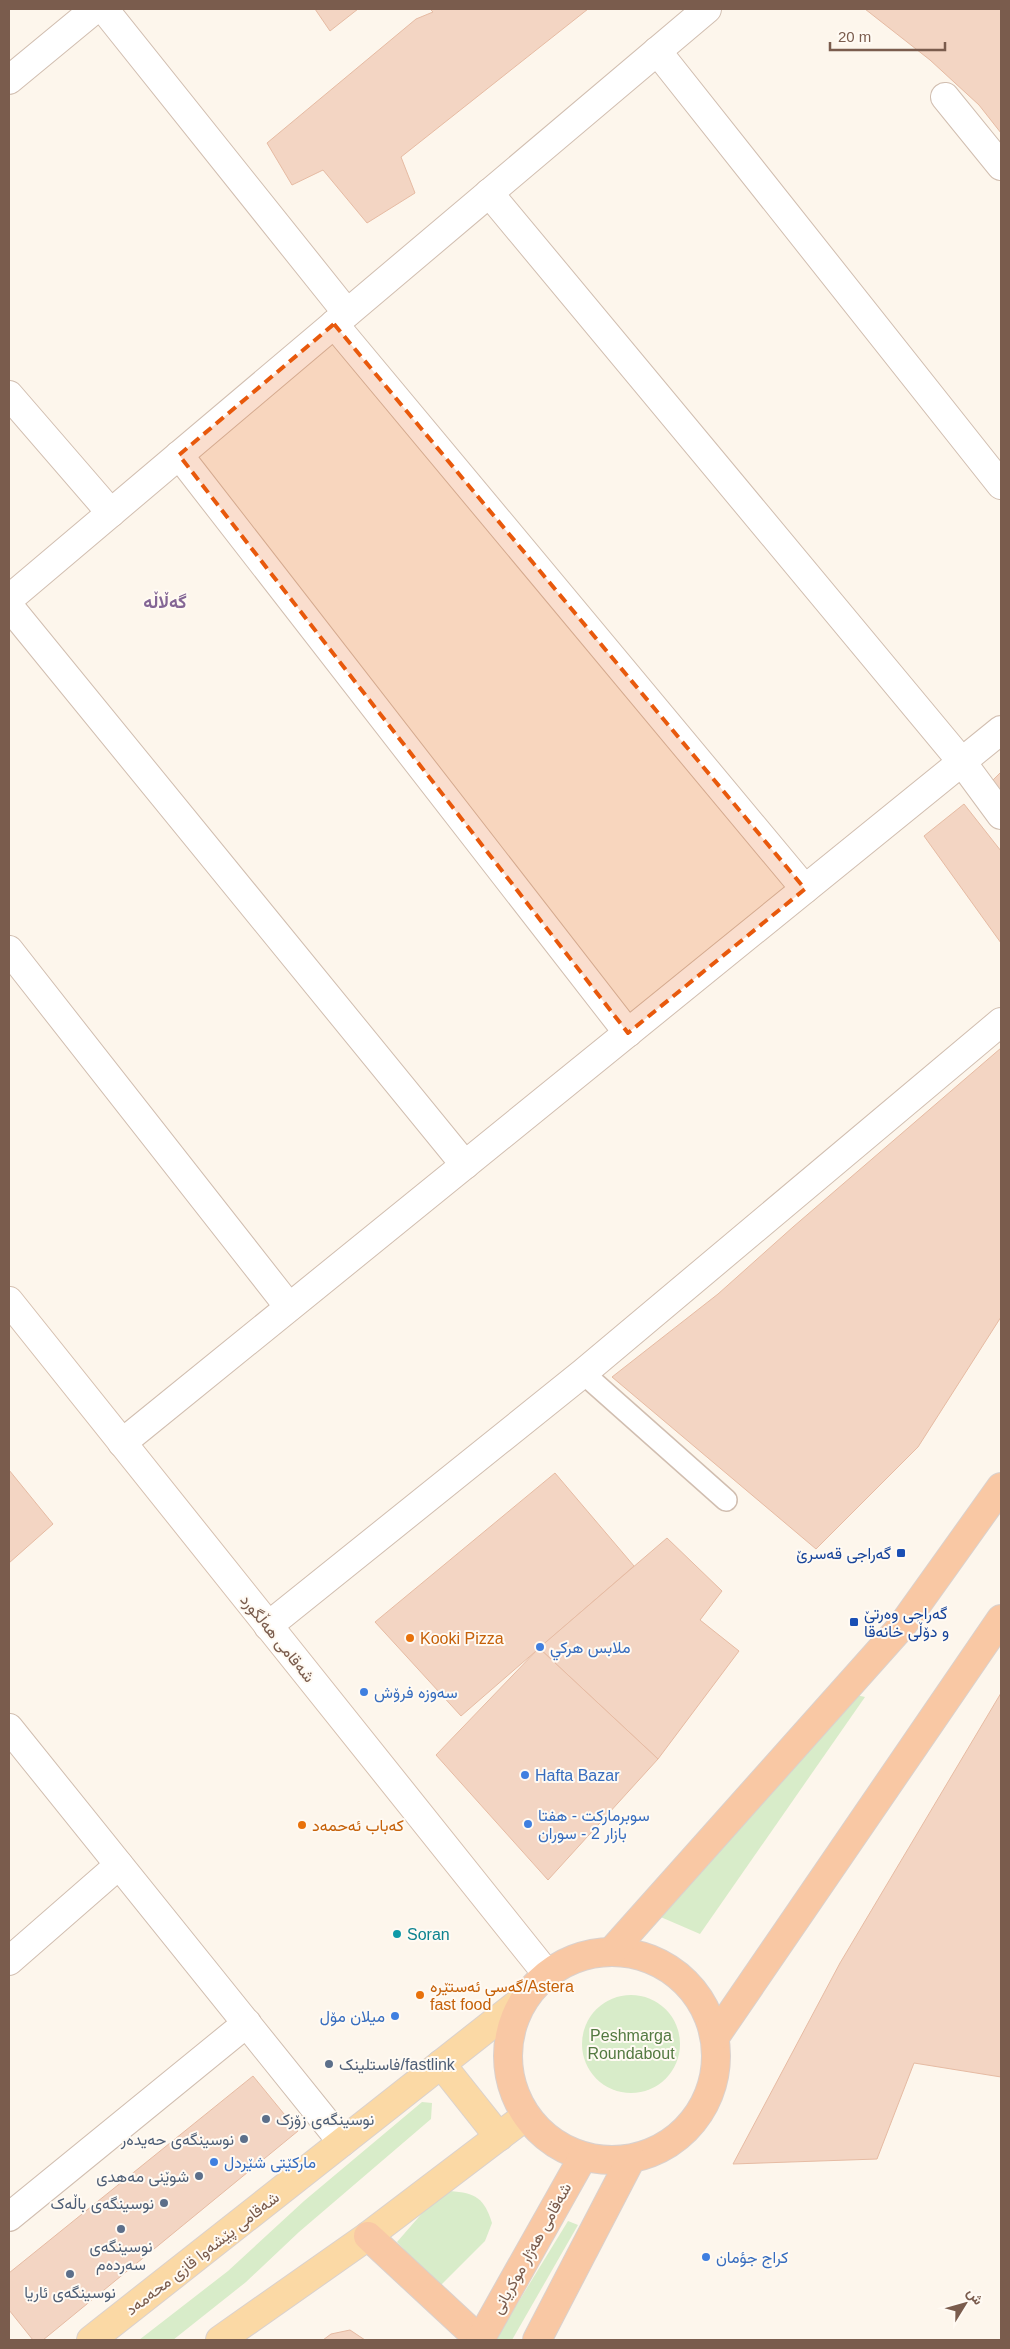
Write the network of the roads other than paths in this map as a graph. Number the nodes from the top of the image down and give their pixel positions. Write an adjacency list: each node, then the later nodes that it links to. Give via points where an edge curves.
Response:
1 (707, 9): 3 (street)
2 (91, 11): 4 (street); 8 (street)
3 (657, 51): 7 (street); 11 (street)
4 (9, 80)
5 (945, 97): 6 (street)
6 (1001, 166)
7 (489, 193): 8 (street); 16 (street)
8 (341, 318): 10 (street); 18 (street)
9 (9, 395): 12 (street)
10 (179, 455): 12 (street); 21 (street)
11 (1001, 485)
12 (111, 513): 13 (street)
13 (9, 599)
14 (9, 606): 22 (street)
15 (1001, 730): 16 (street)
16 (962, 762): 17 (street); 18 (street)
17 (1001, 815)
18 (805, 889): 21 (street)
19 (9, 950): 24 (street)
20 (1001, 1022): 25 (street)
21 (628, 1033): 22 (street)
22 (465, 1165): 24 (street)
23 (9, 1302): 26 (street, شەقامی ھەڵگورد)
24 (289, 1307): 26 (street)
25 (583, 1373): 28 (lane); 29 (street)
26 (122, 1443): 29 (street, شەقامی ھەڵگورد)
27 (1001, 1487): 33 (highway, via 901,1627)
28 (726, 1500)
29 (268, 1626): 35 (street, شەقامی ھەڵگورد)
30 (997, 1637): 38 (highway)
31 (9, 1728): 32 (street)
32 (120, 1865): 34 (street); 37 (street)
33 (611, 1952): 35 (highway, via 577,1957); 38 (highway, via 654,1960 678,1976 698,1997)
34 (9, 1961)
35 (547, 1974): 36 (highway)
36 (525, 1998): 39 (main road, شەقامی پێشەوا قازی محەمەد); 40 (highway, via 512,2026 507,2057 512,2088)
37 (247, 2023): 42 (street); 45 (street)
38 (715, 2038): 44 (highway, via 712,2086 698,2116 676,2140)
39 (441, 2064): 41 (main road); 42 (main road, شەقامی پێشەوا قازی محەمەد)
40 (526, 2116): 41 (main road); 43 (highway, via 551,2141)
41 (499, 2137): 46 (main road)
42 (342, 2142): 47 (main road, شەقامی پێشەوا قازی محەمەد)
43 (583, 2157): 44 (highway); 49 (highway, شەقامی ھەژار موکریانی)
44 (631, 2159): 50 (highway)
45 (9, 2218)
46 (368, 2236): 48 (main road); 49 (highway)
47 (91, 2340)
48 (220, 2340)
49 (480, 2340)
50 (537, 2340)

